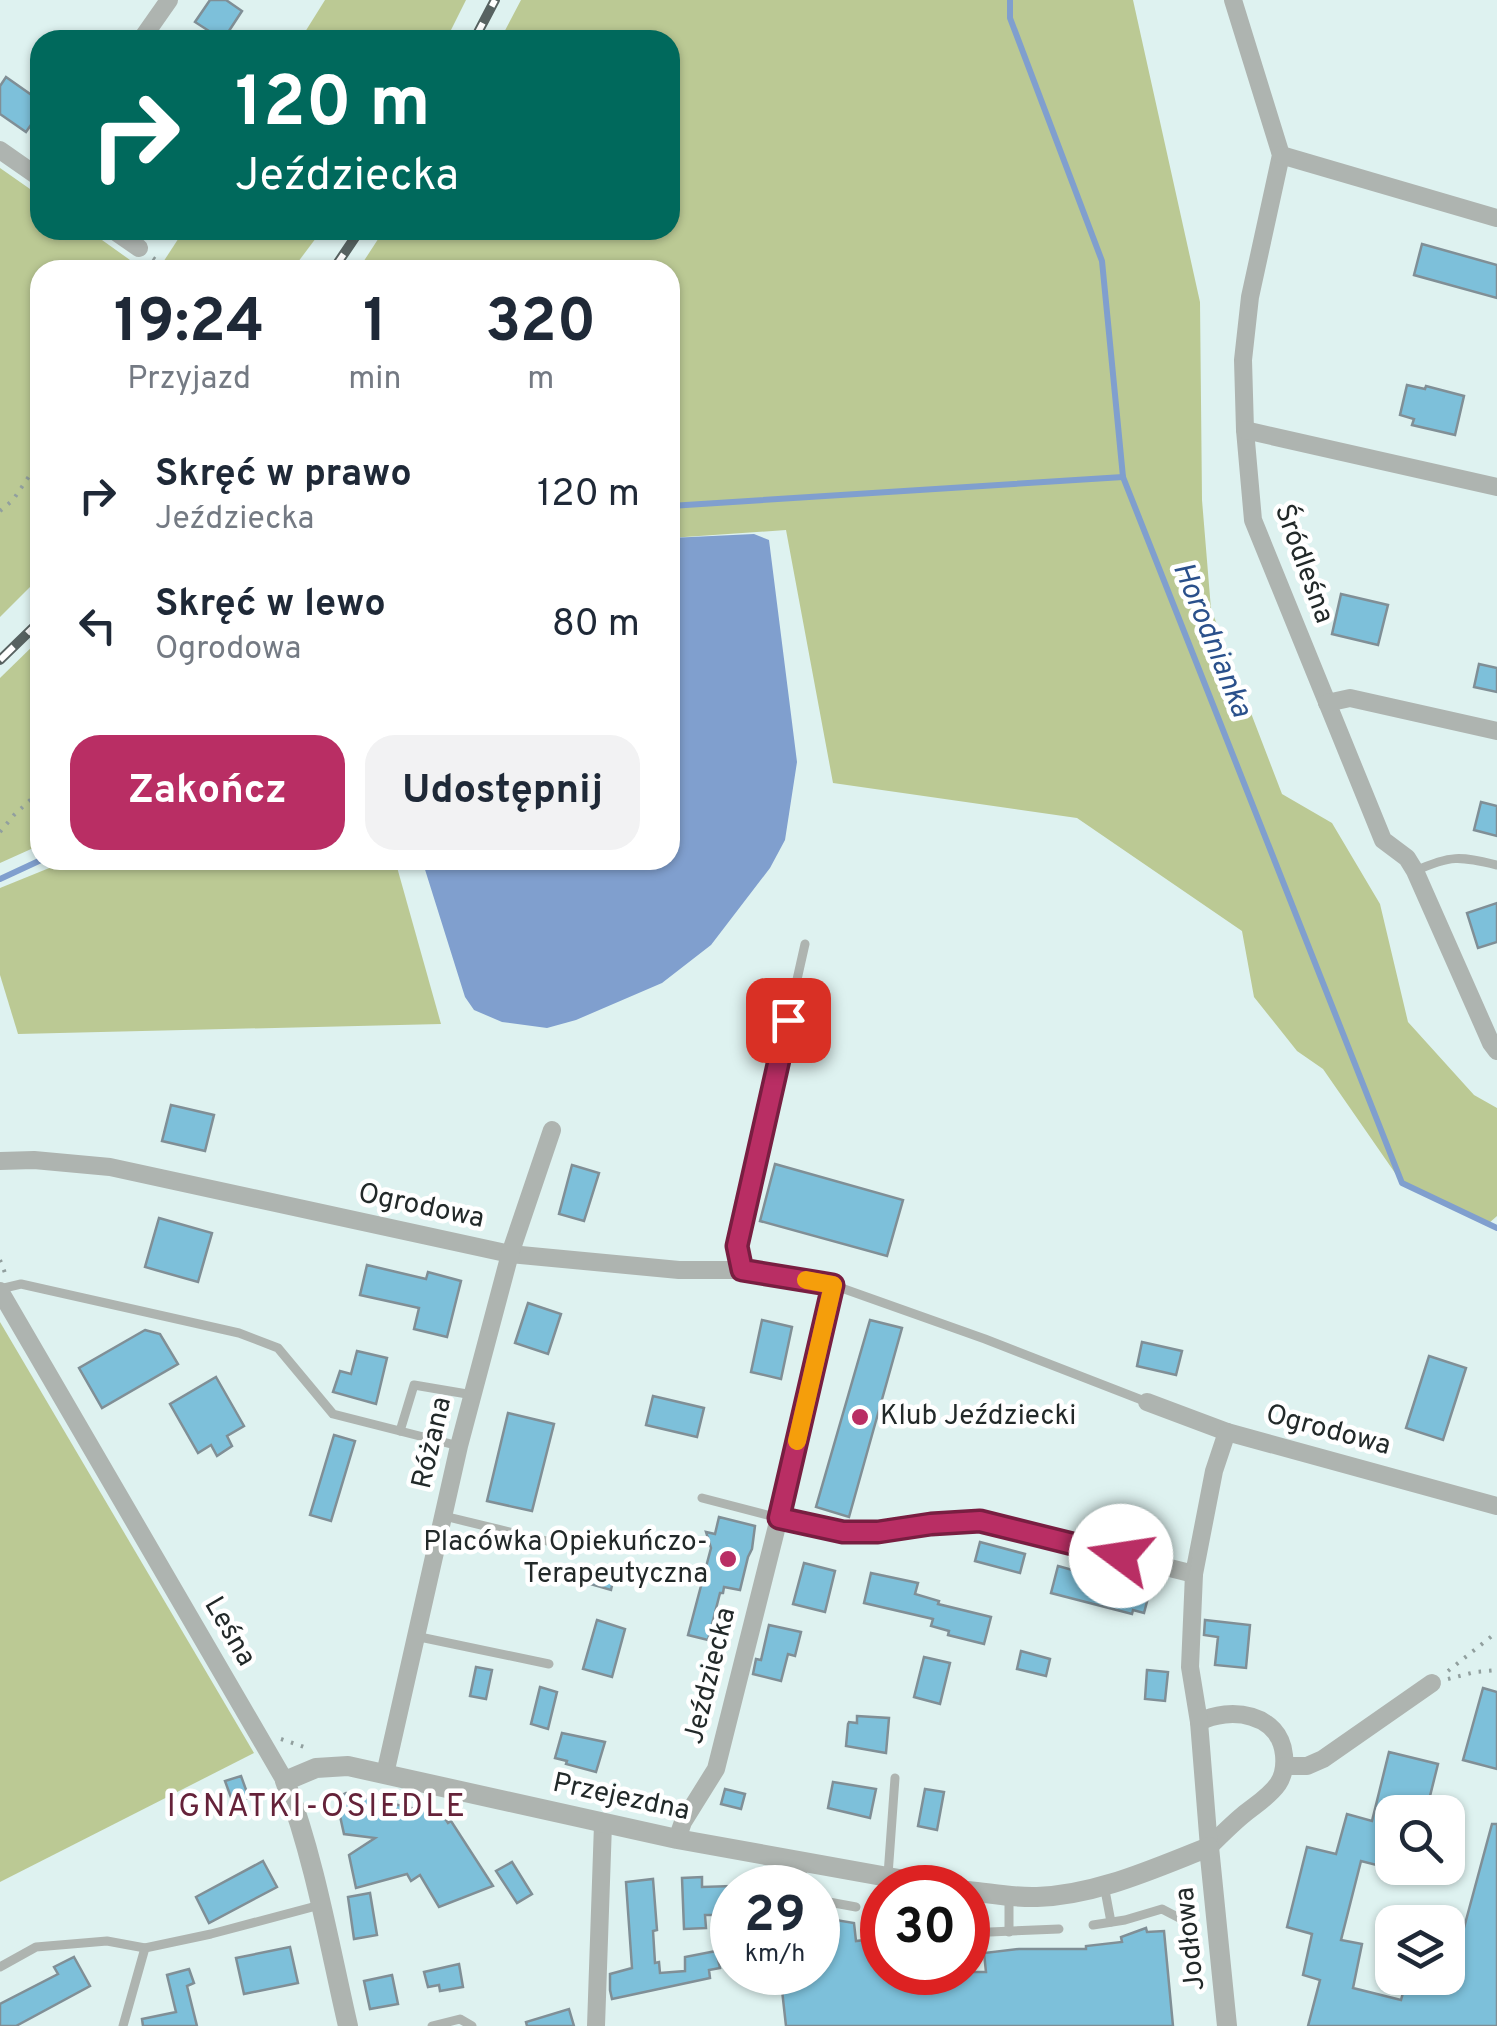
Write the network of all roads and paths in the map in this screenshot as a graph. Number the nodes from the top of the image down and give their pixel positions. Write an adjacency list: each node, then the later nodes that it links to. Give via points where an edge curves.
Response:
1 (169, 0): 3 (street)
2 (1233, 0): 5 (street)
3 (148, 30)
4 (0, 150): 6 (street)
5 (1282, 155): 7 (street); 10 (street, Śródleśna, via 1250,297)
6 (30, 171)
7 (1497, 218)
8 (128, 240): 9 (street)
9 (139, 248)
10 (1245, 430): 12 (street); 14 (street, Śródleśna, via 1253,520)
11 (30, 475): 13 (path)
12 (1497, 487)
13 (0, 511)
14 (1328, 704): 15 (street, via 1350,698); 19 (street, Śródleśna, via 1383,840)
15 (1497, 731)
16 (30, 800): 17 (path)
17 (0, 832)
18 (1497, 866): 19 (lane, via 1462,857)
19 (1415, 871): 21 (street, Śródleśna)
20 (805, 944): 25 (lane, via 737,1246)
21 (1497, 1051)
22 (552, 1130): 24 (street, Różana)
23 (0, 1161): 24 (street, Ogrodowa, via 110,1167)
24 (510, 1254): 25 (street, Ogrodowa); 28 (street, Różana)
25 (742, 1270): 26 (street, Ogrodowa)
26 (833, 1285): 29 (lane); 36 (street, Jeździecka)
27 (0, 1290): 30 (lane, via 21,1284 238,1333 278,1348 333,1414); 48 (street, Leśna)
28 (473, 1394): 30 (lane, via 414,1385); 32 (street, Różana)
29 (1148, 1402): 31 (street)
30 (400, 1432): 32 (lane)
31 (1227, 1432): 34 (street, Ogrodowa); 38 (street, Ogrodowa)
32 (459, 1446): 35 (street, Różana)
33 (702, 1498): 36 (lane)
34 (1497, 1506)
35 (444, 1516): 37 (lane); 40 (street, Różana)
36 (779, 1518): 38 (street, via 843,1532 980,1521); 50 (street, Jeździecka, via 716,1769)
37 (551, 1542)
38 (1194, 1574): 44 (street, Jodłowa, via 1190,1668)
39 (1497, 1632): 43 (path)
40 (415, 1636): 41 (lane); 46 (street, Różana)
41 (549, 1664)
42 (1497, 1670): 43 (path)
43 (1432, 1683): 45 (street, via 1322,1759)
44 (1199, 1722): 45 (street, via 1236,1712 1256,1718 1273,1729); 51 (street, Jodłowa)
45 (1285, 1766): 51 (street, Jodłowa, via 1264,1800)
46 (386, 1774): 48 (street, Przejezdna, via 326,1766); 49 (street, Przejezdna)
47 (895, 1778): 54 (lane)
48 (285, 1780): 60 (street, Leśna)
49 (603, 1824): 50 (street, Przejezdna); 74 (street)
50 (677, 1839): 52 (street, Przejezdna)
51 (1209, 1847): 56 (street); 75 (street, Jodłowa)
52 (804, 1860): 53 (lane); 55 (street, Przejezdna)
53 (803, 1865)
54 (899, 1865)
55 (860, 1872)
56 (1104, 1885): 58 (street); 62 (lane)
57 (990, 1893): 58 (street)
58 (1009, 1896): 67 (lane)
59 (840, 1904): 61 (lane)
60 (320, 1905): 68 (lane); 71 (street, Leśna)
61 (856, 1907)
62 (1111, 1922): 63 (lane, via 1162,1909); 64 (lane)
63 (1187, 1922)
64 (1093, 1925)
65 (1059, 1930): 67 (lane)
66 (990, 1932): 67 (lane)
67 (1009, 1932)
68 (146, 1948): 69 (lane, via 107,1940 36,1947); 70 (lane)
69 (0, 1966)
70 (122, 2026)
71 (348, 2026)
72 (432, 2026): 73 (lane, via 460,2019)
73 (472, 2026)
74 (596, 2026)
75 (1227, 2026)

